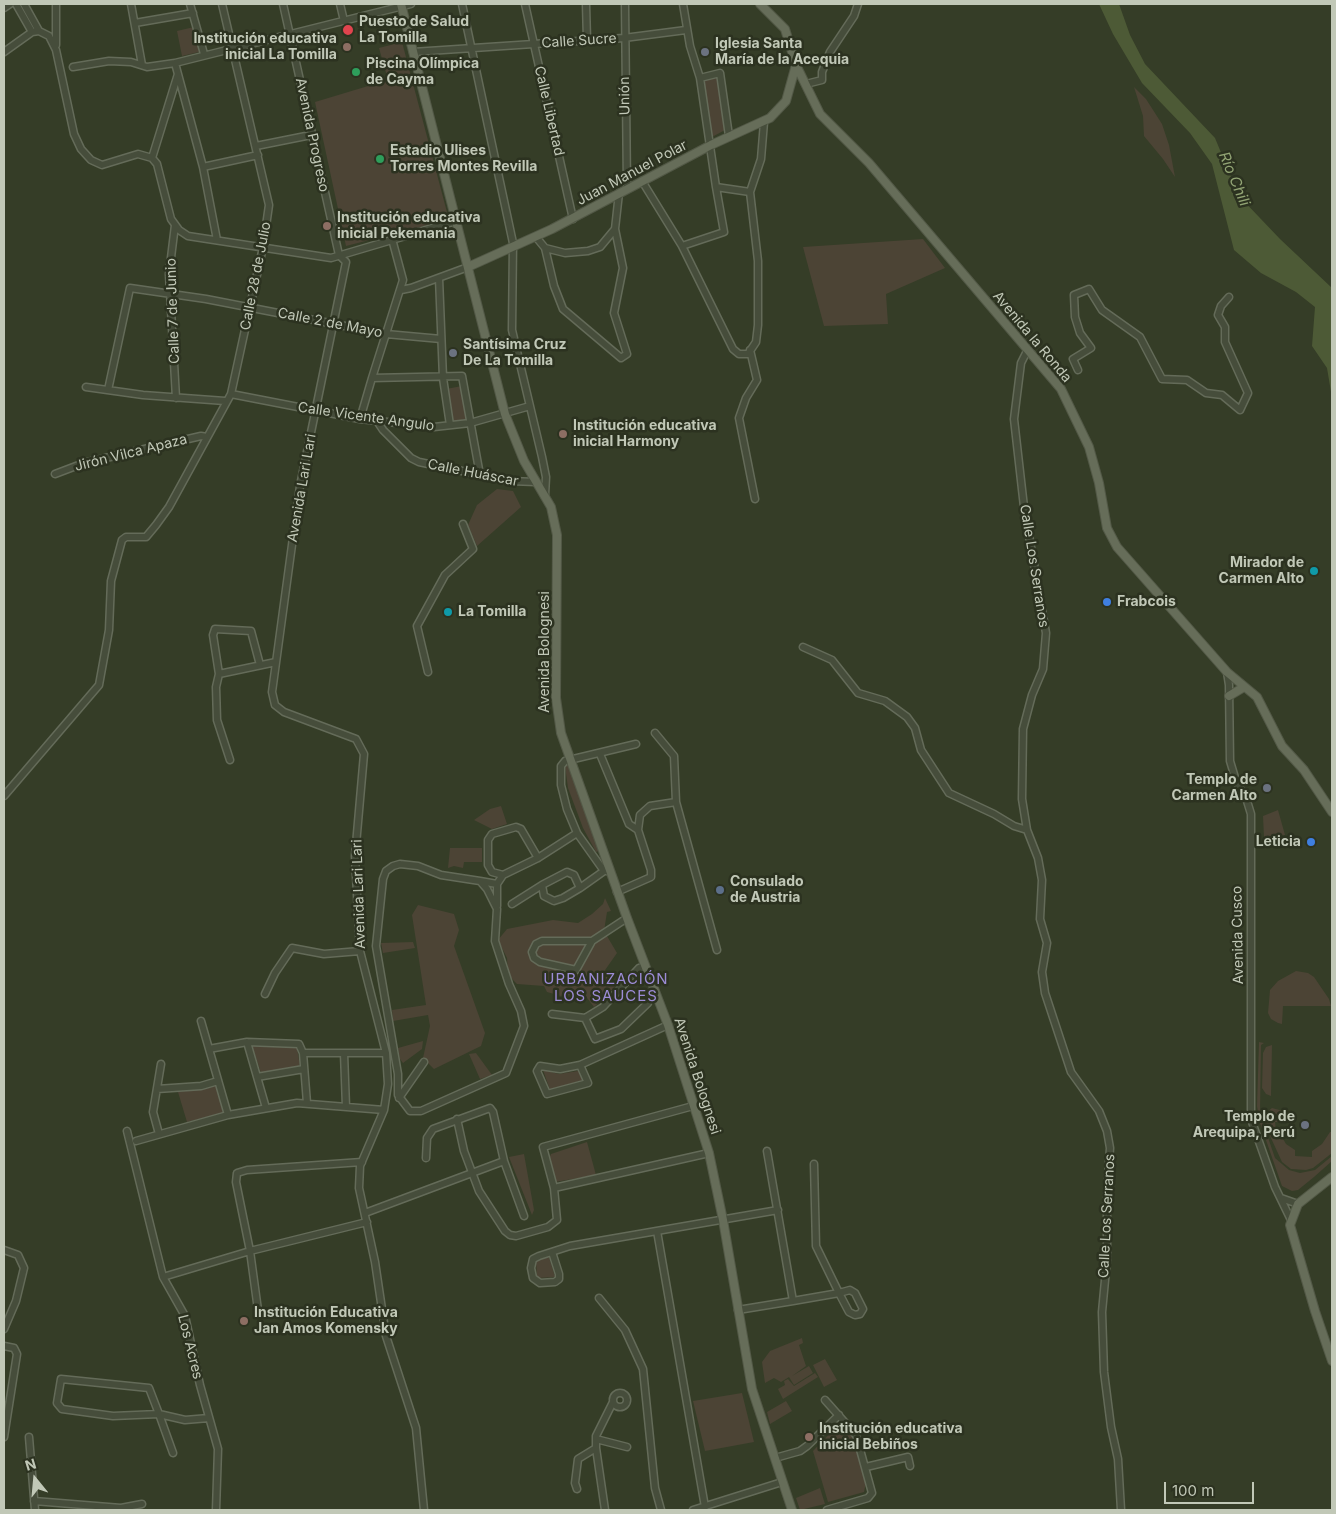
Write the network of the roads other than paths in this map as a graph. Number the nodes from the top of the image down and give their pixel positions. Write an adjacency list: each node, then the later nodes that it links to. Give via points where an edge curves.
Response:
1 (10, 4): 19 (street)
2 (16, 4): 24 (street)
3 (24, 4): 24 (street)
4 (56, 4): 30 (street)
5 (130, 4): 22 (street)
6 (190, 4): 20 (street)
7 (222, 4): 29 (street, Calle 28 de Julio)
8 (283, 4): 25 (street, Avenida Progreso)
9 (340, 4): 21 (street)
10 (412, 4): 18 (street)
11 (462, 4): 31 (street)
12 (524, 4): 28 (street, Calle Libertad)
13 (586, 4): 27 (street)
14 (625, 4): 26 (street, Unión)
15 (683, 4): 23 (street)
16 (760, 4): 36 (main road, Avenida la Ronda, via 784,29)
17 (858, 4): 42 (street, via 854,16 830,52 822,80)
18 (401, 5): 21 (street); 33 (main road, Avenida Bolognesi)
19 (4, 8)
20 (193, 13): 22 (street); 34 (street)
21 (344, 21): 25 (street)
22 (135, 23): 37 (street)
23 (686, 30): 26 (street, Calle Sucre); 40 (street)
24 (36, 32): 30 (street, via 49,36); 32 (street)
25 (290, 34): 29 (street); 44 (street, Avenida Progreso)
26 (624, 38): 27 (street, Calle Sucre); 53 (street, Unión)
27 (587, 40): 28 (street, Calle Sucre)
28 (534, 44): 31 (street, Calle Sucre); 56 (street, Calle Libertad)
29 (232, 48): 34 (street); 47 (street, Calle 28 de Julio)
30 (56, 50): 49 (street, via 74,134 83,152 94,162 104,165 138,154)
31 (471, 50): 33 (street, Calle Sucre); 65 (street)
32 (4, 52)
33 (413, 52): 57 (main road, Avenida Bolognesi)
34 (204, 54): 35 (street)
35 (175, 63): 37 (street); 39 (street)
36 (796, 65): 41 (main road, Juan Manuel Polar); 42 (main road, Avenida la Ronda)
37 (142, 66): 38 (street, via 110,61)
38 (73, 67)
39 (178, 74): 49 (street); 50 (street)
40 (700, 78): 45 (street, via 720,73); 46 (street)
41 (791, 84): 42 (main road); 43 (main road, Juan Manuel Polar, via 786,101)
42 (806, 84): 77 (main road, Avenida la Ronda, via 820,114 869,163)
43 (764, 122): 45 (main road, Juan Manuel Polar); 54 (street, via 761,159)
44 (311, 135): 47 (street); 67 (street, Avenida Progreso)
45 (729, 136): 46 (main road, Juan Manuel Polar)
46 (711, 145): 51 (main road, Juan Manuel Polar); 52 (street)
47 (256, 146): 48 (street, Calle 28 de Julio)
48 (258, 155): 50 (street); 64 (street, Calle 28 de Julio, via 269,205)
49 (152, 158): 58 (street, via 157,164)
50 (203, 167): 62 (street)
51 (642, 181): 53 (main road, Juan Manuel Polar); 63 (street)
52 (716, 187): 54 (street); 63 (street, via 724,232)
53 (627, 188): 55 (main road, Juan Manuel Polar)
54 (750, 192): 78 (street, via 758,261 758,325 756,342)
55 (619, 193): 56 (main road, Juan Manuel Polar); 59 (street)
56 (573, 218): 60 (main road, Juan Manuel Polar)
57 (456, 220): 61 (street); 68 (main road, Avenida Bolognesi)
58 (175, 225): 62 (street, via 188,236); 71 (street, Calle 7 de Junio, via 168,274)
59 (615, 229): 66 (street, via 600,247 588,251 565,253); 66 (street, via 623,268 614,313 627,354 621,358 563,309)
60 (536, 237): 65 (main road, Juan Manuel Polar); 66 (street)
61 (392, 239): 67 (street); 70 (street, via 402,280)
62 (217, 240): 64 (street)
63 (682, 246): 78 (street, via 733,349 739,354 748,354)
64 (263, 248): 67 (street, via 328,258); 73 (street, Calle 28 de Julio)
65 (514, 248): 68 (main road, Juan Manuel Polar); 87 (street, via 511,322)
66 (545, 248)
67 (339, 255): 74 (street, Avenida Progreso, via 346,262)
68 (468, 267): 69 (street); 89 (main road, Avenida Bolognesi)
69 (439, 278): 70 (street); 76 (street)
70 (401, 290): 75 (street)
71 (170, 294): 73 (street, Calle 2 de Mayo); 83 (street, Calle 2 de Mayo, via 130,288); 85 (street, Calle 7 de Junio)
72 (1229, 297): 79 (street, via 1218,315 1226,328 1225,342 1248,393 1240,410 1222,395 1206,393 1187,380 1162,379 1140,337 1102,310 1089,289 1074,295 1080,333 1091,348 1073,359)
73 (250, 308): 74 (street, Calle 2 de Mayo); 84 (street, Calle 28 de Julio)
74 (333, 325): 75 (street, Calle 2 de Mayo); 88 (street, Avenida Progreso)
75 (386, 334): 76 (street, Calle 2 de Mayo); 80 (street)
76 (441, 339): 81 (street)
77 (1028, 349): 105 (main road, Avenida la Ronda, via 1060,389 1089,447 1107,528 1117,547); 118 (street, Calle Los Serranos, via 1021,363 1014,419 1024,507 1046,633 1042,669 1023,729 1021,784)
78 (750, 350): 99 (street, via 757,380 739,418)
79 (1078, 370)
80 (372, 378): 81 (street); 90 (street)
81 (443, 378): 92 (street, via 462,376); 93 (street)
82 (86, 387): 83 (street)
83 (108, 390): 85 (street)
84 (231, 394): 86 (street, Calle 28 de Julio); 88 (street, Calle Vicente Angulo)
85 (176, 398): 86 (street)
86 (226, 401): 94 (street, Calle 28 de Julio)
87 (530, 406): 89 (street, Calle Vicente Angulo); 98 (street, via 544,464)
88 (316, 411): 90 (street, Calle Vicente Angulo); 102 (street, Avenida Lari Lari, via 300,486)
89 (505, 414): 92 (street, Calle Vicente Angulo); 97 (main road, Avenida Bolognesi)
90 (360, 419): 91 (street, Calle Vicente Angulo)
91 (377, 421): 93 (street, Calle Vicente Angulo, via 434,428); 96 (street, Calle Huáscar, via 412,458)
92 (470, 423): 93 (street, Calle Vicente Angulo); 96 (street)
93 (450, 425)
94 (207, 437): 95 (street, Jirón Vilca Apaza, via 84,463); 114 (street, Calle 28 de Julio, via 169,507 146,537 122,540 111,581 109,630 99,685)
95 (55, 474)
96 (480, 475): 97 (street, Calle Huáscar, via 510,482)
97 (536, 482): 98 (main road, Avenida Bolognesi)
98 (545, 495): 113 (main road, Avenida Bolognesi, via 557,534 556,698 561,733)
99 (755, 499)
100 (462, 524): 104 (street, via 473,549 445,575 417,626)
101 (803, 647): 118 (street, via 832,660 858,693 885,701 907,717 915,728 921,750 949,793)
102 (276, 662): 103 (street); 133 (street, Avenida Lari Lari, via 272,692 275,705 284,712 356,739 364,754 355,856)
103 (260, 665): 106 (street); 106 (street, via 251,631 215,629 213,635)
104 (428, 672)
105 (1226, 672): 107 (main road, Avenida la Ronda); 108 (street, Avenida Cusco)
106 (219, 674): 112 (street, via 217,720)
107 (1244, 687): 108 (main road); 116 (main road, Avenida la Ronda, via 1257,697 1282,746 1304,770)
108 (1229, 696): 175 (street, Avenida Cusco, via 1230,761 1251,814 1251,1119)
109 (655, 733): 115 (street, via 674,756)
110 (636, 744): 111 (street)
111 (600, 754): 113 (street); 117 (street, via 630,824)
112 (230, 760)
113 (571, 760): 119 (street, via 561,766 561,785); 121 (main road, Avenida Bolognesi)
114 (4, 796)
115 (676, 802): 117 (street, via 650,806 640,815); 132 (street)
116 (1332, 812)
117 (638, 830): 127 (street, via 651,877)
118 (1027, 830): 227 (street, Calle Los Serranos, via 1042,880 1040,919 1046,943 1042,972 1045,993 1071,1072 1100,1111 1110,1148 1102,1312 1104,1372 1118,1459)
119 (577, 833): 120 (street); 121 (street)
120 (538, 858): 122 (street); 122 (street, via 521,829 516,827 492,834 488,840 488,865 492,872)
121 (607, 871): 126 (street); 127 (main road, Avenida Bolognesi)
122 (503, 875): 124 (street)
123 (480, 881): 124 (street); 129 (street); 153 (street, via 400,864 386,871 376,946)
124 (497, 884): 129 (street)
125 (542, 885): 126 (street, via 567,872 574,875); 126 (street, via 544,896 554,901); 128 (street)
126 (580, 888)
127 (617, 892): 130 (main road, Avenida Bolognesi)
128 (512, 904)
129 (497, 909): 155 (street, via 495,941 524,1026 506,1073 421,1111 410,1111)
130 (626, 918): 131 (street); 134 (main road, Avenida Bolognesi)
131 (592, 941): 131 (street, via 576,970 540,962 532,952 542,941)
132 (716, 950)
133 (360, 951): 135 (street, via 324,954 292,948); 145 (street, Avenida Lari Lari)
134 (645, 966): 138 (street, via 639,968 603,1007); 140 (main road, Avenida Bolognesi)
135 (266, 994)
136 (648, 1003): 138 (street, via 621,1029 596,1039)
137 (552, 1014): 138 (street)
138 (585, 1018)
139 (201, 1021): 142 (street)
140 (668, 1025): 148 (street); 157 (main road, Avenida Bolognesi)
141 (247, 1042): 142 (street); 143 (street, via 297,1043 301,1045); 150 (street)
142 (209, 1049): 151 (street)
143 (302, 1053): 144 (street); 149 (street)
144 (344, 1053): 145 (street); 158 (street)
145 (386, 1053): 152 (street, Avenida Lari Lari)
146 (424, 1062): 155 (street)
147 (161, 1064): 154 (street)
148 (580, 1065): 148 (street, via 588,1083 547,1094 537,1071 540,1066 560,1069)
149 (304, 1069): 150 (street); 156 (street)
150 (257, 1077): 159 (street)
151 (218, 1081): 154 (street, via 201,1086); 161 (street)
152 (388, 1084): 153 (street); 160 (street, Avenida Lari Lari)
153 (398, 1086): 155 (street)
154 (157, 1089): 164 (street, via 153,1112)
155 (399, 1098)
156 (306, 1103): 158 (street); 159 (street)
157 (693, 1106): 167 (main road, Avenida Bolognesi); 174 (street, via 543,1148)
158 (346, 1107): 160 (street)
159 (266, 1108): 161 (street)
160 (384, 1110): 170 (street, Avenida Lari Lari)
161 (228, 1115): 164 (street)
162 (457, 1119): 168 (street, via 430,1131); 169 (street, via 485,1108 492,1110); 172 (street)
163 (127, 1131): 187 (street, Los Acres)
164 (159, 1134): 165 (street)
165 (136, 1141)
166 (767, 1151): 177 (street)
167 (709, 1153): 174 (street); 180 (main road, Avenida Bolognesi)
168 (426, 1158)
169 (504, 1161): 172 (street); 179 (street)
170 (362, 1162): 178 (street, Avenida Lari Lari, via 359,1188); 185 (street, via 237,1173)
171 (814, 1164): 189 (street, via 816,1246 839,1292)
172 (471, 1173): 174 (street, via 479,1191 510,1235 524,1235 555,1223); 178 (street)
173 (1332, 1176): 176 (main road)
174 (554, 1188)
175 (1280, 1197): 176 (street); 181 (street, Avenida Cusco)
176 (1298, 1204): 181 (main road)
177 (778, 1210): 180 (street); 189 (street)
178 (365, 1213): 182 (street, Avenida Lari Lari)
179 (524, 1216)
180 (724, 1220): 183 (street); 191 (main road, Avenida Bolognesi)
181 (1291, 1220): 194 (main road, Avenida Cusco, via 1291,1233)
182 (367, 1222): 185 (street); 221 (street, Avenida Lari Lari, via 386,1336 416,1428)
183 (657, 1231): 186 (street); 216 (street)
184 (4, 1250): 192 (street, via 18,1255 24,1268 16,1301)
185 (250, 1251): 187 (street); 190 (street)
186 (552, 1252): 186 (street, via 558,1279 540,1284 533,1278 532,1262 536,1257)
187 (163, 1277): 201 (street, Los Acres, via 185,1316)
188 (599, 1298): 223 (street, via 625,1330 643,1369 655,1488)
189 (793, 1301): 191 (street)
190 (258, 1310)
191 (738, 1310): 209 (main road, Avenida Bolognesi, via 752,1389)
192 (4, 1330)
193 (4, 1346): 196 (street, via 16,1350)
194 (1332, 1361)
195 (4, 1386): 196 (street)
196 (12, 1387): 202 (street)
197 (824, 1400): 200 (street)
198 (613, 1402): 205 (street)
199 (159, 1414): 199 (street, via 113,1416 62,1409 57,1403 61,1379 150,1388); 201 (street, via 185,1420); 208 (street)
200 (839, 1415): 209 (street, via 800,1451); 211 (street, via 856,1435)
201 (209, 1418): 220 (street, Los Acres, via 218,1448)
202 (4, 1427): 203 (street)
203 (4, 1437)
204 (29, 1437): 214 (street)
205 (596, 1439): 206 (street); 207 (street)
206 (627, 1447)
207 (596, 1448): 213 (street, via 578,1459 574,1483); 222 (street)
208 (173, 1454)
209 (774, 1458): 212 (main road, Avenida Bolognesi)
210 (910, 1466): 211 (street, via 908,1456)
211 (866, 1467): 226 (street, via 872,1492 870,1496)
212 (782, 1482): 216 (street); 225 (main road, Avenida Bolognesi)
213 (577, 1489)
214 (34, 1501): 217 (street); 219 (street)
215 (142, 1504): 218 (street)
216 (705, 1506): 224 (street)
217 (67, 1507): 218 (street)
218 (121, 1509)
219 (34, 1510)
220 (216, 1510)
221 (424, 1510)
222 (605, 1510)
223 (661, 1510)
224 (693, 1510)
225 (792, 1510)
226 (827, 1510)
227 (1121, 1510)

